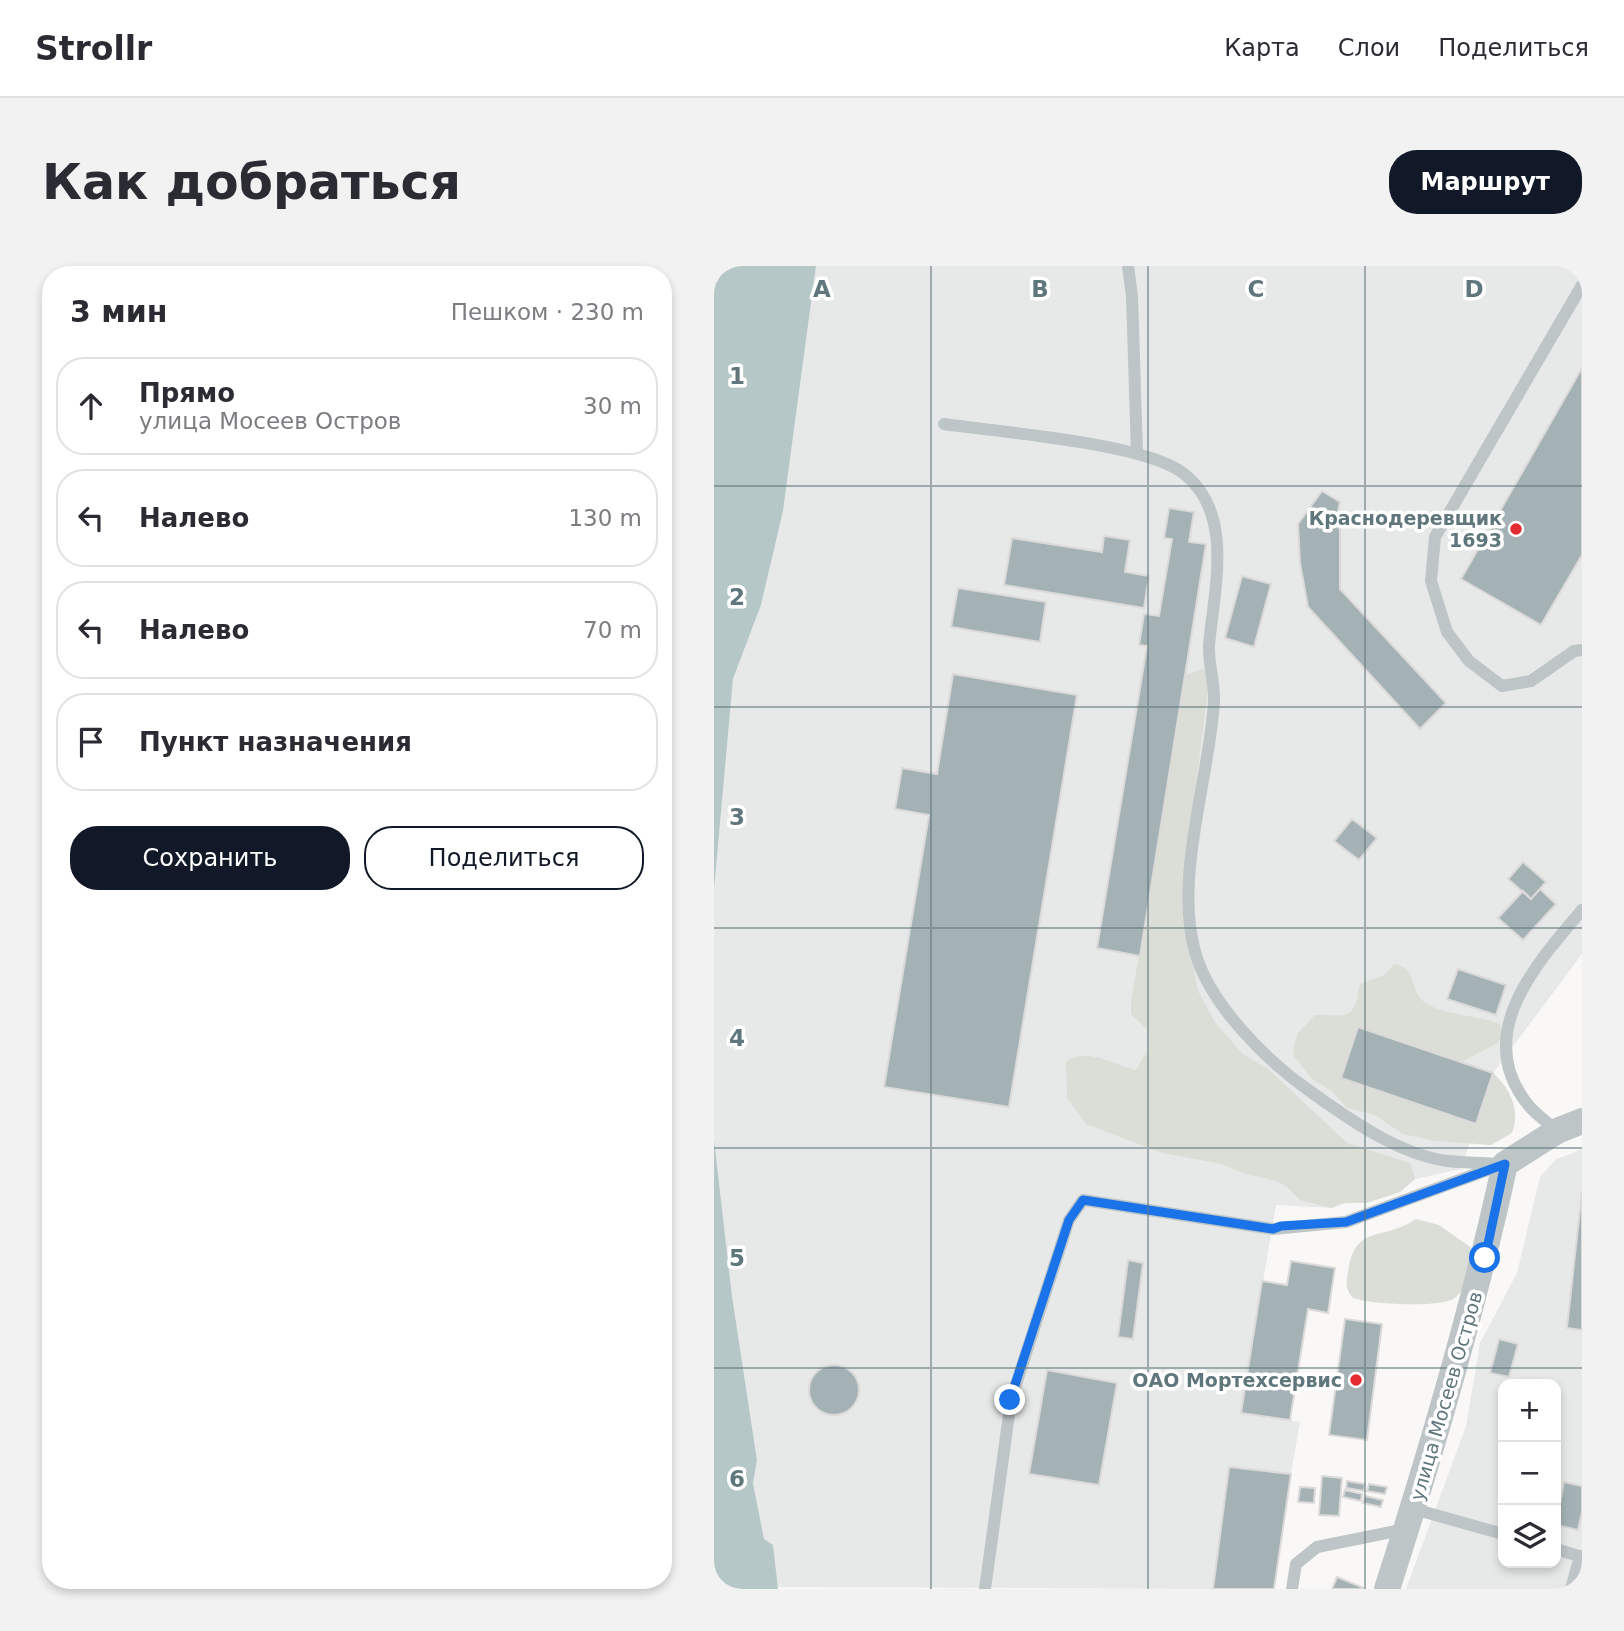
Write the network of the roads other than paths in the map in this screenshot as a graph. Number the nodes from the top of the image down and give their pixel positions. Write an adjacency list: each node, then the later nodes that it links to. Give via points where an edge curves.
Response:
1 (1128, 266): 4 (lane)
2 (1582, 285): 5 (lane, via 1435,537 1431,582 1447,632 1469,661 1502,685 1531,681)
3 (944, 424): 4 (lane)
4 (1136, 453): 9 (lane, via 1183,473 1210,505 1215,526 1209,650 1214,699 1186,907 1196,958 1224,1007 1271,1063 1376,1137 1446,1161)
5 (1582, 650)
6 (1582, 910): 8 (lane, via 1519,994 1507,1030 1505,1059 1512,1080 1530,1107)
7 (1582, 1121): 8 (street)
8 (1558, 1130): 9 (street)
9 (1505, 1164): 10 (street, улица Мосеев Остров, via 1485,1258); 14 (lane, via 1346,1222 1273,1229 1083,1200 1069,1220 1010,1400)
10 (1410, 1519): 11 (lane); 15 (lane, via 1317,1547 1296,1564); 16 (street, улица Мосеев Остров)
11 (1498, 1533)
12 (1561, 1551): 13 (lane)
13 (1581, 1557): 17 (lane)
14 (985, 1589)
15 (1292, 1589)
16 (1387, 1589)
17 (1571, 1589)

